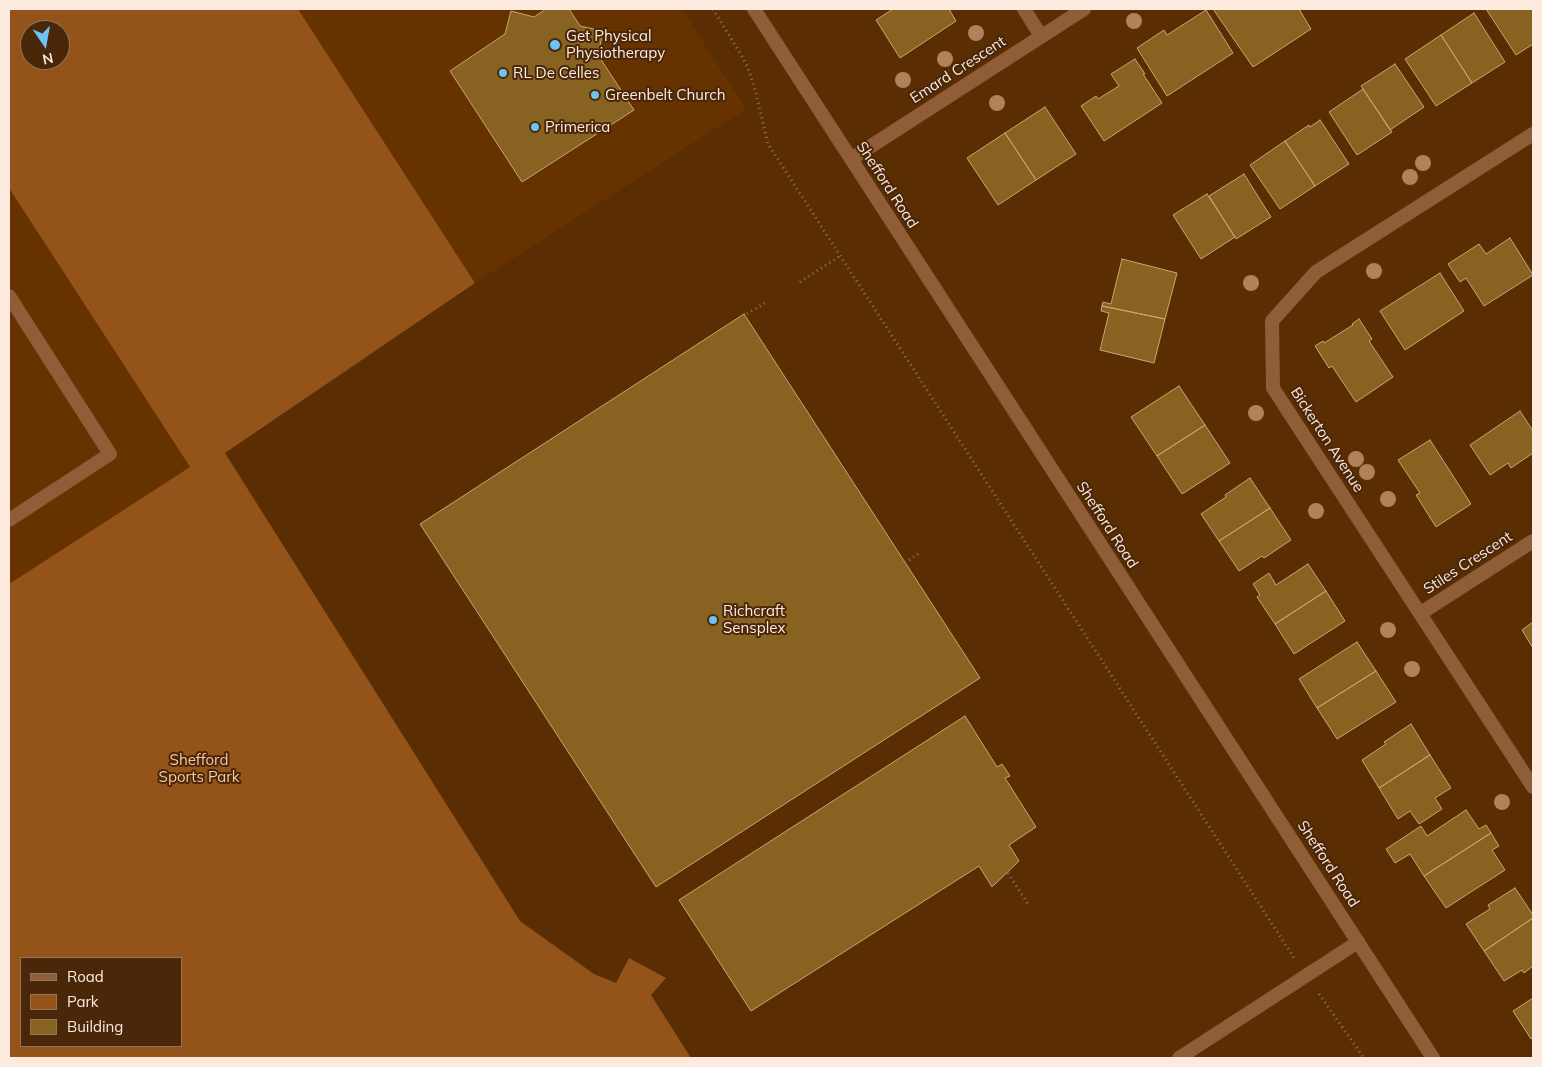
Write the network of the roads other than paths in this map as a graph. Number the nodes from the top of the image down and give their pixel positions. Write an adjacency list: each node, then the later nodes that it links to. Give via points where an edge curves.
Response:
1 (754, 9): 6 (street, Shefford Road)
2 (1024, 9): 4 (street)
3 (1084, 9): 4 (street, Emard Crescent)
4 (1041, 36): 6 (street, Emard Crescent)
5 (1533, 134): 10 (street, Bickerton Avenue, via 1316,272 1272,321 1273,388)
6 (851, 159): 12 (street, Shefford Road)
7 (9, 296): 8 (street, via 110,454)
8 (9, 520)
9 (1533, 541): 10 (street, Stiles Crescent)
10 (1421, 613): 11 (street, Bickerton Avenue)
11 (1533, 787)
12 (1358, 942): 13 (street); 14 (street, Shefford Road)
13 (1180, 1058)
14 (1433, 1058)

